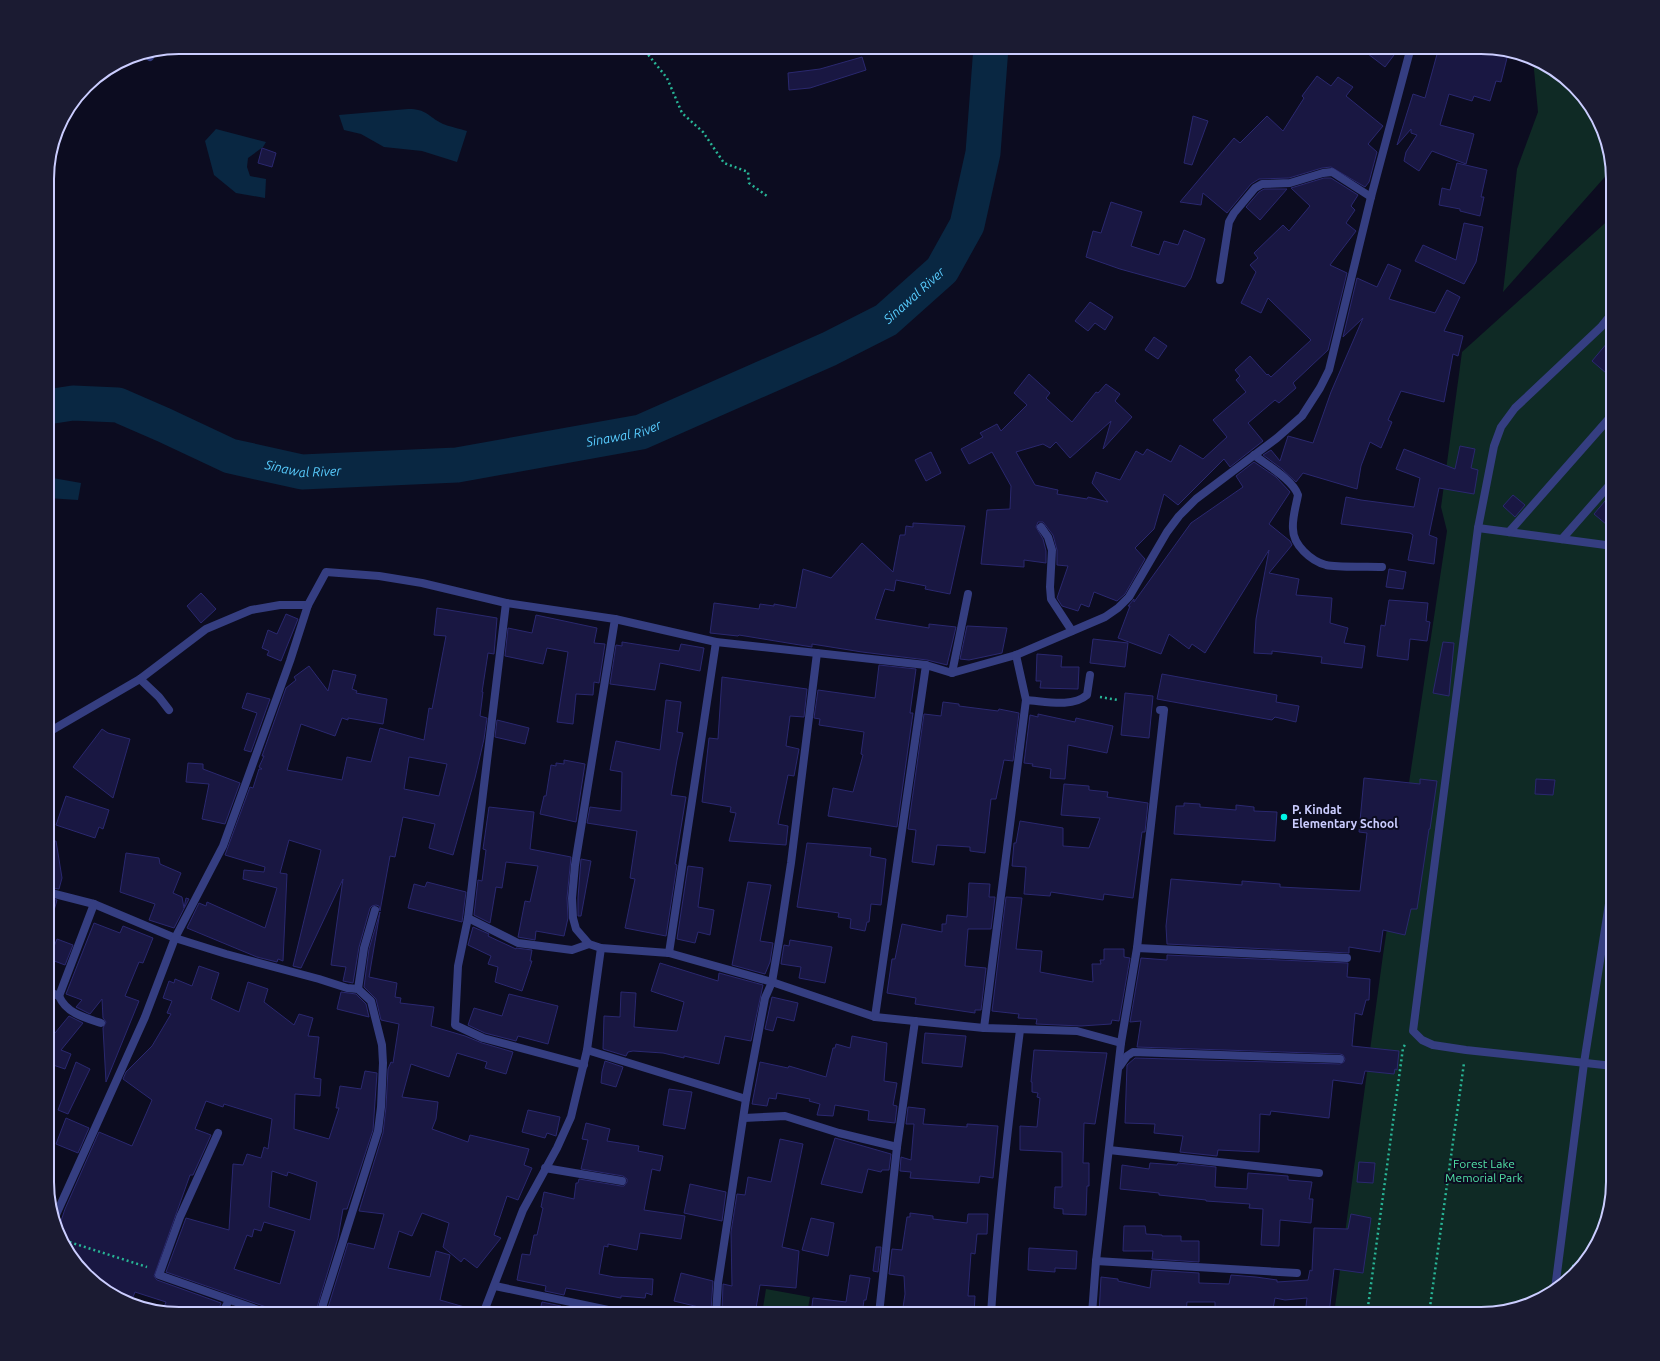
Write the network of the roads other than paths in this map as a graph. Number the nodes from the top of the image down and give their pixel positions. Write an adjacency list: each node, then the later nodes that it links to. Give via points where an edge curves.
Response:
1 (1409, 54): 2 (street)
2 (1371, 197): 3 (street, via 1332,172 1290,182 1262,184 1255,188 1229,222); 6 (street, via 1330,370 1302,416)
3 (1220, 280)
4 (1606, 322): 9 (street, via 1515,408 1501,426 1494,446)
5 (1606, 422): 10 (street)
6 (1254, 455): 13 (street, via 1291,483 1296,490 1298,495 1293,528 1294,537 1300,548 1327,565); 18 (street, via 1179,516 1166,532 1129,597 1118,608 1105,617)
7 (1606, 489): 11 (street)
8 (1041, 528): 18 (street, via 1048,537 1052,550 1051,599)
9 (1478, 528): 10 (street); 53 (street, via 1412,1031 1433,1045)
10 (1509, 532): 11 (street)
11 (1562, 539): 12 (street)
12 (1606, 545)
13 (1382, 567)
14 (968, 594): 23 (street)
15 (506, 603): 16 (street, via 415,582 326,572); 17 (street); 33 (street)
16 (308, 605): 25 (street, via 272,606 227,619 206,629); 35 (street, via 222,846)
17 (615, 619): 19 (street); 36 (street, via 575,865 572,898 576,929)
18 (1072, 631): 21 (street)
19 (716, 642): 20 (street); 39 (street)
20 (817, 653): 22 (street); 41 (street, via 791,863)
21 (1016, 655): 23 (street); 26 (street)
22 (926, 665): 23 (street); 45 (street)
23 (952, 673)
24 (1090, 675): 26 (street, via 1087,695 1081,700)
25 (140, 680): 27 (street); 29 (street)
26 (1026, 700): 48 (street)
27 (169, 710)
28 (1160, 710): 38 (street, via 1164,710)
29 (54, 729)
30 (54, 894): 31 (street)
31 (94, 904): 35 (street); 44 (street)
32 (375, 910): 42 (street, via 364,948)
33 (468, 918): 36 (street, via 518,943 572,950); 54 (street, via 458,966 455,1026 483,1038)
34 (1606, 923): 53 (street)
35 (175, 938): 42 (street); 65 (street, via 145,1017)
36 (589, 944): 37 (street)
37 (601, 948): 39 (street); 51 (street)
38 (1137, 948): 40 (street); 50 (street)
39 (669, 953): 41 (street)
40 (1347, 958)
41 (772, 982): 45 (street); 57 (street, via 765,998)
42 (358, 990): 73 (street, via 371,1001 382,1045 384,1063 381,1107 378,1131)
43 (54, 994): 44 (street)
44 (59, 996): 47 (street, via 62,1004 69,1010)
45 (875, 1017): 46 (street)
46 (915, 1021): 48 (street); 60 (street)
47 (101, 1023)
48 (984, 1028): 49 (street)
49 (1020, 1030): 50 (street, via 1077,1031); 78 (street, via 998,1219)
50 (1121, 1043): 56 (street)
51 (587, 1050): 54 (street); 57 (street)
52 (1340, 1059): 56 (street, via 1133,1052 1123,1060)
53 (1584, 1063): 55 (street); 68 (street)
54 (584, 1065): 62 (street, via 571,1117)
55 (1606, 1065)
56 (1119, 1068): 61 (street)
57 (746, 1099): 58 (street)
58 (744, 1118): 60 (street, via 785,1116); 76 (street)
59 (218, 1133): 70 (street, via 174,1231 159,1275)
60 (897, 1147): 77 (street)
61 (1110, 1150): 63 (street); 66 (street)
62 (545, 1168): 64 (street); 69 (street, via 523,1210)
63 (1320, 1173)
64 (622, 1182)
65 (57, 1210)
66 (1096, 1261): 67 (street); 79 (street)
67 (1297, 1273)
68 (1555, 1283)
69 (495, 1286): 74 (street); 75 (street)
70 (229, 1300): 71 (street); 72 (street)
71 (226, 1307)
72 (250, 1307)
73 (322, 1307)
74 (486, 1307)
75 (594, 1307)
76 (716, 1307)
77 (880, 1307)
78 (992, 1307)
79 (1093, 1307)

